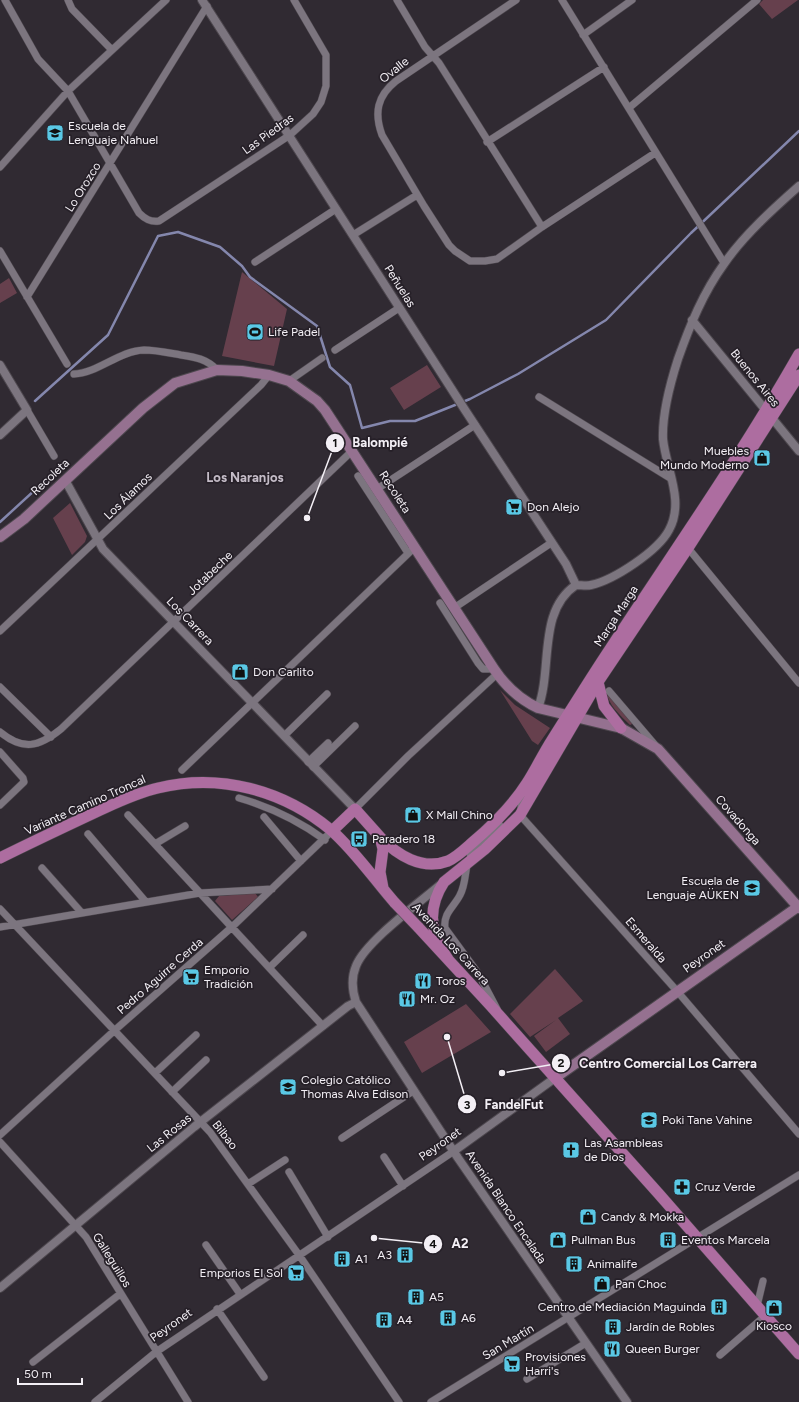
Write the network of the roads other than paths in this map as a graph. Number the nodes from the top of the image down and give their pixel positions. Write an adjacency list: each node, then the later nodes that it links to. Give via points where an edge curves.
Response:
1 (5, 0): 15 (street, via 38,59)
2 (166, 0): 12 (street)
3 (294, 0): 17 (street, Las Piedras, via 326,56 327,69 326,86 321,102 313,114)
4 (397, 0): 13 (street, via 424,47)
5 (516, 0): 13 (street, Ovalle)
6 (562, 0): 11 (street)
7 (632, 0): 11 (street)
8 (757, 0): 16 (street)
9 (70, 1): 12 (street, via 72,9)
10 (205, 3): 17 (street, Peñuelas); 20 (street, Lo Orozco)
11 (583, 35): 14 (street)
12 (112, 49): 15 (street)
13 (432, 56): 18 (street, via 439,63); 23 (street, Ovalle, via 389,86 377,109 382,135)
14 (604, 67): 16 (street); 18 (street)
15 (68, 91): 20 (street); 21 (street)
16 (630, 107): 19 (street)
17 (290, 135): 20 (street, Las Piedras, via 159,221 149,220 139,213); 24 (street, Peñuelas)
18 (487, 142): 25 (street)
19 (655, 153): 25 (street, Ovalle); 29 (street)
20 (111, 163): 30 (street, Lo Orozco)
21 (0, 167)
22 (799, 186): 29 (street, via 746,237)
23 (417, 194): 25 (street, Ovalle, via 449,245 470,261 497,259); 26 (street)
24 (336, 209): 26 (street, Peñuelas); 28 (street)
25 (542, 227)
26 (353, 235): 31 (street, Peñuelas)
27 (0, 251): 30 (street)
28 (255, 262)
29 (724, 263): 32 (street)
30 (27, 297): 36 (street)
31 (399, 308): 33 (street); 46 (street, Peñuelas)
32 (692, 320): 45 (street, Buenos Aires); 52 (street, via 673,374 664,417 663,438)
33 (335, 350)
34 (799, 354): 45 (main road, Marga Marga)
35 (322, 358): 42 (street)
36 (67, 364)
37 (0, 365): 44 (street)
38 (216, 370): 39 (street, Recoleta, via 210,363 191,356 143,350); 40 (main road, Recoleta); 53 (main road, Recoleta, via 175,383 143,408)
39 (74, 374)
40 (269, 375): 42 (main road, Recoleta); 56 (street, Los Álamos, via 130,507)
41 (799, 375): 45 (main road, Marga Marga)
42 (290, 381): 48 (main road, Recoleta, via 326,410)
43 (539, 397): 52 (street)
44 (27, 410): 47 (street); 50 (street)
45 (769, 415): 49 (street, Buenos Aires); 58 (main road, Marga Marga); 73 (main road, Marga Marga)
46 (475, 425): 54 (street); 57 (street, Peñuelas)
47 (0, 435)
48 (353, 450): 54 (main road, Recoleta); 63 (street, Jotabeche)
49 (799, 451)
50 (54, 456)
51 (358, 476): 59 (street, Recoleta)
52 (670, 478): 60 (street, via 675,496 669,531 655,546 616,574 590,586)
53 (65, 480): 55 (main road, Recoleta); 56 (street, Los Carrera)
54 (377, 489): 59 (main road, Recoleta)
55 (0, 538)
56 (98, 541): 63 (street, Los Carrera); 64 (street, Los Álamos)
57 (551, 543): 60 (street, Peñuelas, via 571,571); 62 (street)
58 (688, 548): 66 (main road, Marga Marga); 67 (street)
59 (412, 550): 62 (main road, Recoleta); 71 (street)
60 (576, 585): 72 (street, via 563,595 555,609 551,622 543,695)
61 (440, 603): 65 (street, via 478,663 483,669)
62 (454, 608): 65 (main road, Recoleta)
63 (174, 622): 71 (street, Los Carrera); 78 (street, Jotabeche)
64 (0, 631)
65 (495, 671): 72 (main road, Recoleta, via 509,690); 87 (street)
66 (598, 682): 73 (main road, Marga Marga); 75 (main road, via 604,706)
67 (799, 683)
68 (0, 687): 78 (street)
69 (609, 691): 80 (street, Covadonga)
70 (327, 694): 77 (street)
71 (252, 703): 77 (street, Los Carrera); 83 (street)
72 (538, 708): 73 (main road, Recoleta)
73 (572, 717): 75 (main road, Covadonga); 84 (main road, Marga Marga); 88 (main road, Marga Marga)
74 (355, 726): 82 (street)
75 (622, 728): 80 (main road, Covadonga)
76 (0, 732): 78 (street, Jotabeche, via 18,743 31,745)
77 (284, 736): 82 (street, Los Carrera)
78 (51, 737)
79 (328, 743): 82 (street)
80 (658, 749): 106 (main road, Covadonga)
81 (0, 752): 86 (street, via 24,782)
82 (310, 765): 87 (street, Los Carrera)
83 (182, 770)
84 (525, 788): 88 (street); 94 (main road, via 490,827 447,861 435,864 414,861 392,848); 101 (street, Marga Marga, via 511,812)
85 (239, 798): 95 (street, via 277,811)
86 (0, 805)
87 (355, 809): 92 (main road); 94 (main road)
88 (520, 814): 99 (main road, Marga Marga); 115 (street, Esmeralda)
89 (128, 815): 96 (street)
90 (264, 818): 98 (street)
91 (185, 826): 96 (street)
92 (332, 831): 95 (street, Pedro Aguirre Cerda); 97 (main road, Variante Camino Troncal, via 287,801 260,790 240,785 190,782 158,787 134,795); 103 (main road, Variante Camino Troncal)
93 (88, 834): 105 (street)
94 (380, 837): 103 (main road, via 383,849 380,872)
95 (325, 840): 98 (street, Pedro Aguirre Cerda)
96 (154, 844): 104 (street)
97 (0, 858)
98 (301, 861): 102 (street, Pedro Aguirre Cerda)
99 (467, 865): 101 (main road, Marga Marga); 117 (street, Avenida Los Carrera, via 464,885 459,897 448,911 445,928 478,973)
100 (42, 868): 108 (street)
101 (444, 882): 113 (main road, via 436,896 432,919 437,943); 116 (street, Marga Marga, via 387,930 362,955 353,976 352,986)
102 (272, 889): 104 (street); 111 (street, Pedro Aguirre Cerda)
103 (384, 890): 113 (main road, Avenida Los Carrera, bridge)
104 (200, 893): 105 (street); 111 (street)
105 (146, 902): 108 (street)
106 (798, 907): 115 (main road, Peyronet)
107 (0, 909): 109 (street, Bilbao)
108 (82, 912): 109 (street)
109 (14, 924): 110 (street); 119 (street, Bilbao)
110 (0, 927)
111 (232, 927): 114 (street); 119 (street, Pedro Aguirre Cerda)
112 (303, 935): 114 (street)
113 (448, 960): 117 (main road, Avenida Los Carrera)
114 (270, 967): 118 (street)
115 (677, 991): 123 (main road, Peyronet); 127 (street, Esmeralda)
116 (356, 1002): 118 (street, Las Rosas); 124 (street, Avenida Blanco Encalada)
117 (499, 1015): 123 (main road, Avenida Los Carrera)
118 (323, 1026): 126 (street, Las Rosas)
119 (115, 1030): 122 (street, Bilbao); 128 (street, Pedro Aguirre Cerda)
120 (196, 1035): 122 (street)
121 (206, 1060): 125 (street)
122 (154, 1073): 125 (street, Bilbao)
123 (555, 1078): 131 (street, Peyronet); 140 (main road, Avenida Los Carrera)
124 (413, 1091): 129 (street); 131 (street, Avenida Blanco Encalada)
125 (172, 1092): 126 (street, Bilbao)
126 (201, 1123): 136 (street, Bilbao); 138 (street, Las Rosas)
127 (799, 1134)
128 (0, 1135)
129 (342, 1138)
130 (0, 1142): 138 (street, Galleguillos)
131 (454, 1151): 137 (street, Peyronet); 150 (street, Avenida Blanco Encalada)
132 (384, 1157): 137 (street)
133 (285, 1160): 136 (street)
134 (289, 1172): 139 (street)
135 (799, 1175): 140 (street, San Martín)
136 (248, 1184): 142 (street, Bilbao)
137 (403, 1186): 139 (street, Peyronet)
138 (76, 1226): 144 (street, Las Rosas); 145 (street, Galleguillos, via 86,1237)
139 (328, 1237): 142 (street, Peyronet)
140 (697, 1237): 147 (main road, Avenida Los Carrera); 150 (street, San Martín)
141 (206, 1245): 146 (street)
142 (299, 1255): 146 (street, Peyronet); 160 (street, Bilbao)
143 (763, 1281): 147 (street)
144 (0, 1288)
145 (120, 1294): 152 (street, Galleguillos); 155 (street)
146 (240, 1294): 148 (street, Peyronet)
147 (756, 1306): 149 (main road, Avenida Los Carrera)
148 (218, 1309): 152 (street, Peyronet); 156 (street)
149 (765, 1316): 153 (main road, Avenida Los Carrera); 154 (street)
150 (567, 1318): 151 (street, Avenida Blanco Encalada); 161 (street, San Martín)
151 (586, 1344): 157 (street); 162 (street, Avenida Blanco Encalada)
152 (156, 1352): 158 (street, Peyronet); 159 (street, Galleguillos)
153 (799, 1354)
154 (720, 1355)
155 (33, 1362)
156 (264, 1377)
157 (527, 1379)
158 (95, 1402)
159 (188, 1402)
160 (399, 1402)
161 (431, 1402)
162 (627, 1402)

